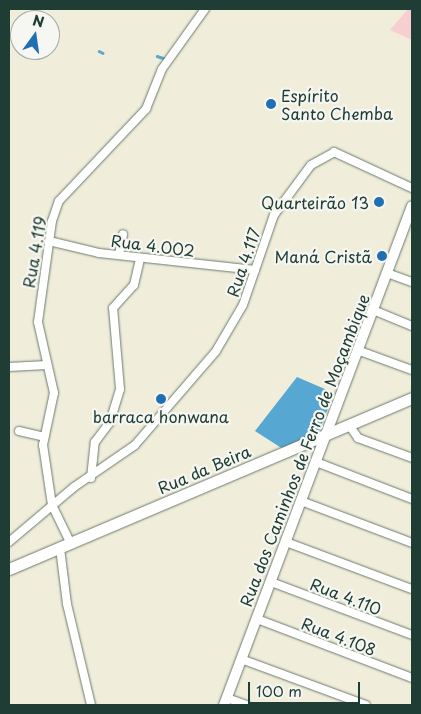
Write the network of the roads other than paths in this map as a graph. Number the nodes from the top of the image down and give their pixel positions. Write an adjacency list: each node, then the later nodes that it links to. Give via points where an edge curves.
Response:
1 (205, 9): 6 (street, Rua 4.119, via 162,68 146,109 60,201)
2 (412, 188): 9 (street, Rua 4.117, via 334,152 324,154 300,176 274,215)
3 (412, 206): 4 (street, Rua dos Caminhos de Ferro de Moçambique)
4 (408, 230): 10 (street, Rua dos Caminhos de Ferro de Moçambique)
5 (123, 234): 7 (street)
6 (49, 240): 7 (street, Rua 4.002); 15 (street, Rua 4.119, via 38,322)
7 (119, 255): 8 (street, Rua 4.002)
8 (140, 258): 9 (street, Rua 4.002); 27 (street, via 134,285 113,308 120,389 110,422 95,442)
9 (255, 270): 27 (street, Rua 4.117, via 243,305 216,351 135,446)
10 (387, 273): 11 (street); 12 (street, Rua dos Caminhos de Ferro de Moçambique)
11 (412, 282)
12 (373, 310): 13 (street); 14 (street, Rua dos Caminhos de Ferro de Moçambique)
13 (412, 326)
14 (357, 350): 17 (street); 23 (street, Rua dos Caminhos de Ferro de Moçambique)
15 (47, 365): 16 (street); 24 (street, Rua 4.119, via 54,393)
16 (9, 367)
17 (412, 370)
18 (412, 398): 19 (main road, Rua da Beira)
19 (401, 403): 20 (street); 21 (main road, Rua da Beira)
20 (412, 408)
21 (349, 425): 23 (main road, Rua da Beira); 25 (street, via 358,438)
22 (19, 432): 24 (street)
23 (326, 435): 26 (street, Rua dos Caminhos de Ferro de Moçambique); 34 (main road, Rua da Beira)
24 (44, 438): 30 (street, Rua 4.119)
25 (412, 458)
26 (316, 462): 28 (street); 29 (street, Rua dos Caminhos de Ferro de Moçambique)
27 (91, 478): 30 (street, Rua 4.117)
28 (412, 499)
29 (301, 501): 32 (street, Rua dos Caminhos de Ferro de Moçambique); 33 (street)
30 (52, 505): 31 (street, Rua 4.117); 34 (street, Rua 4.119)
31 (9, 542)
32 (286, 542): 36 (street, Rua dos Caminhos de Ferro de Moçambique); 37 (street)
33 (412, 543)
34 (66, 546): 35 (main road, Rua da Beira); 43 (street, Rua 4.119, via 67,604)
35 (9, 569)
36 (271, 582): 38 (street, Rua dos Caminhos de Ferro de Moçambique); 39 (street, Rua 4.110)
37 (412, 589)
38 (257, 619): 40 (street, Rua dos Caminhos de Ferro de Moçambique); 41 (street, Rua 4.108)
39 (412, 635)
40 (241, 659): 42 (street, Rua dos Caminhos de Ferro de Moçambique); 45 (street)
41 (412, 678)
42 (226, 702): 44 (street)
43 (91, 705)
44 (246, 705)
45 (366, 705)

